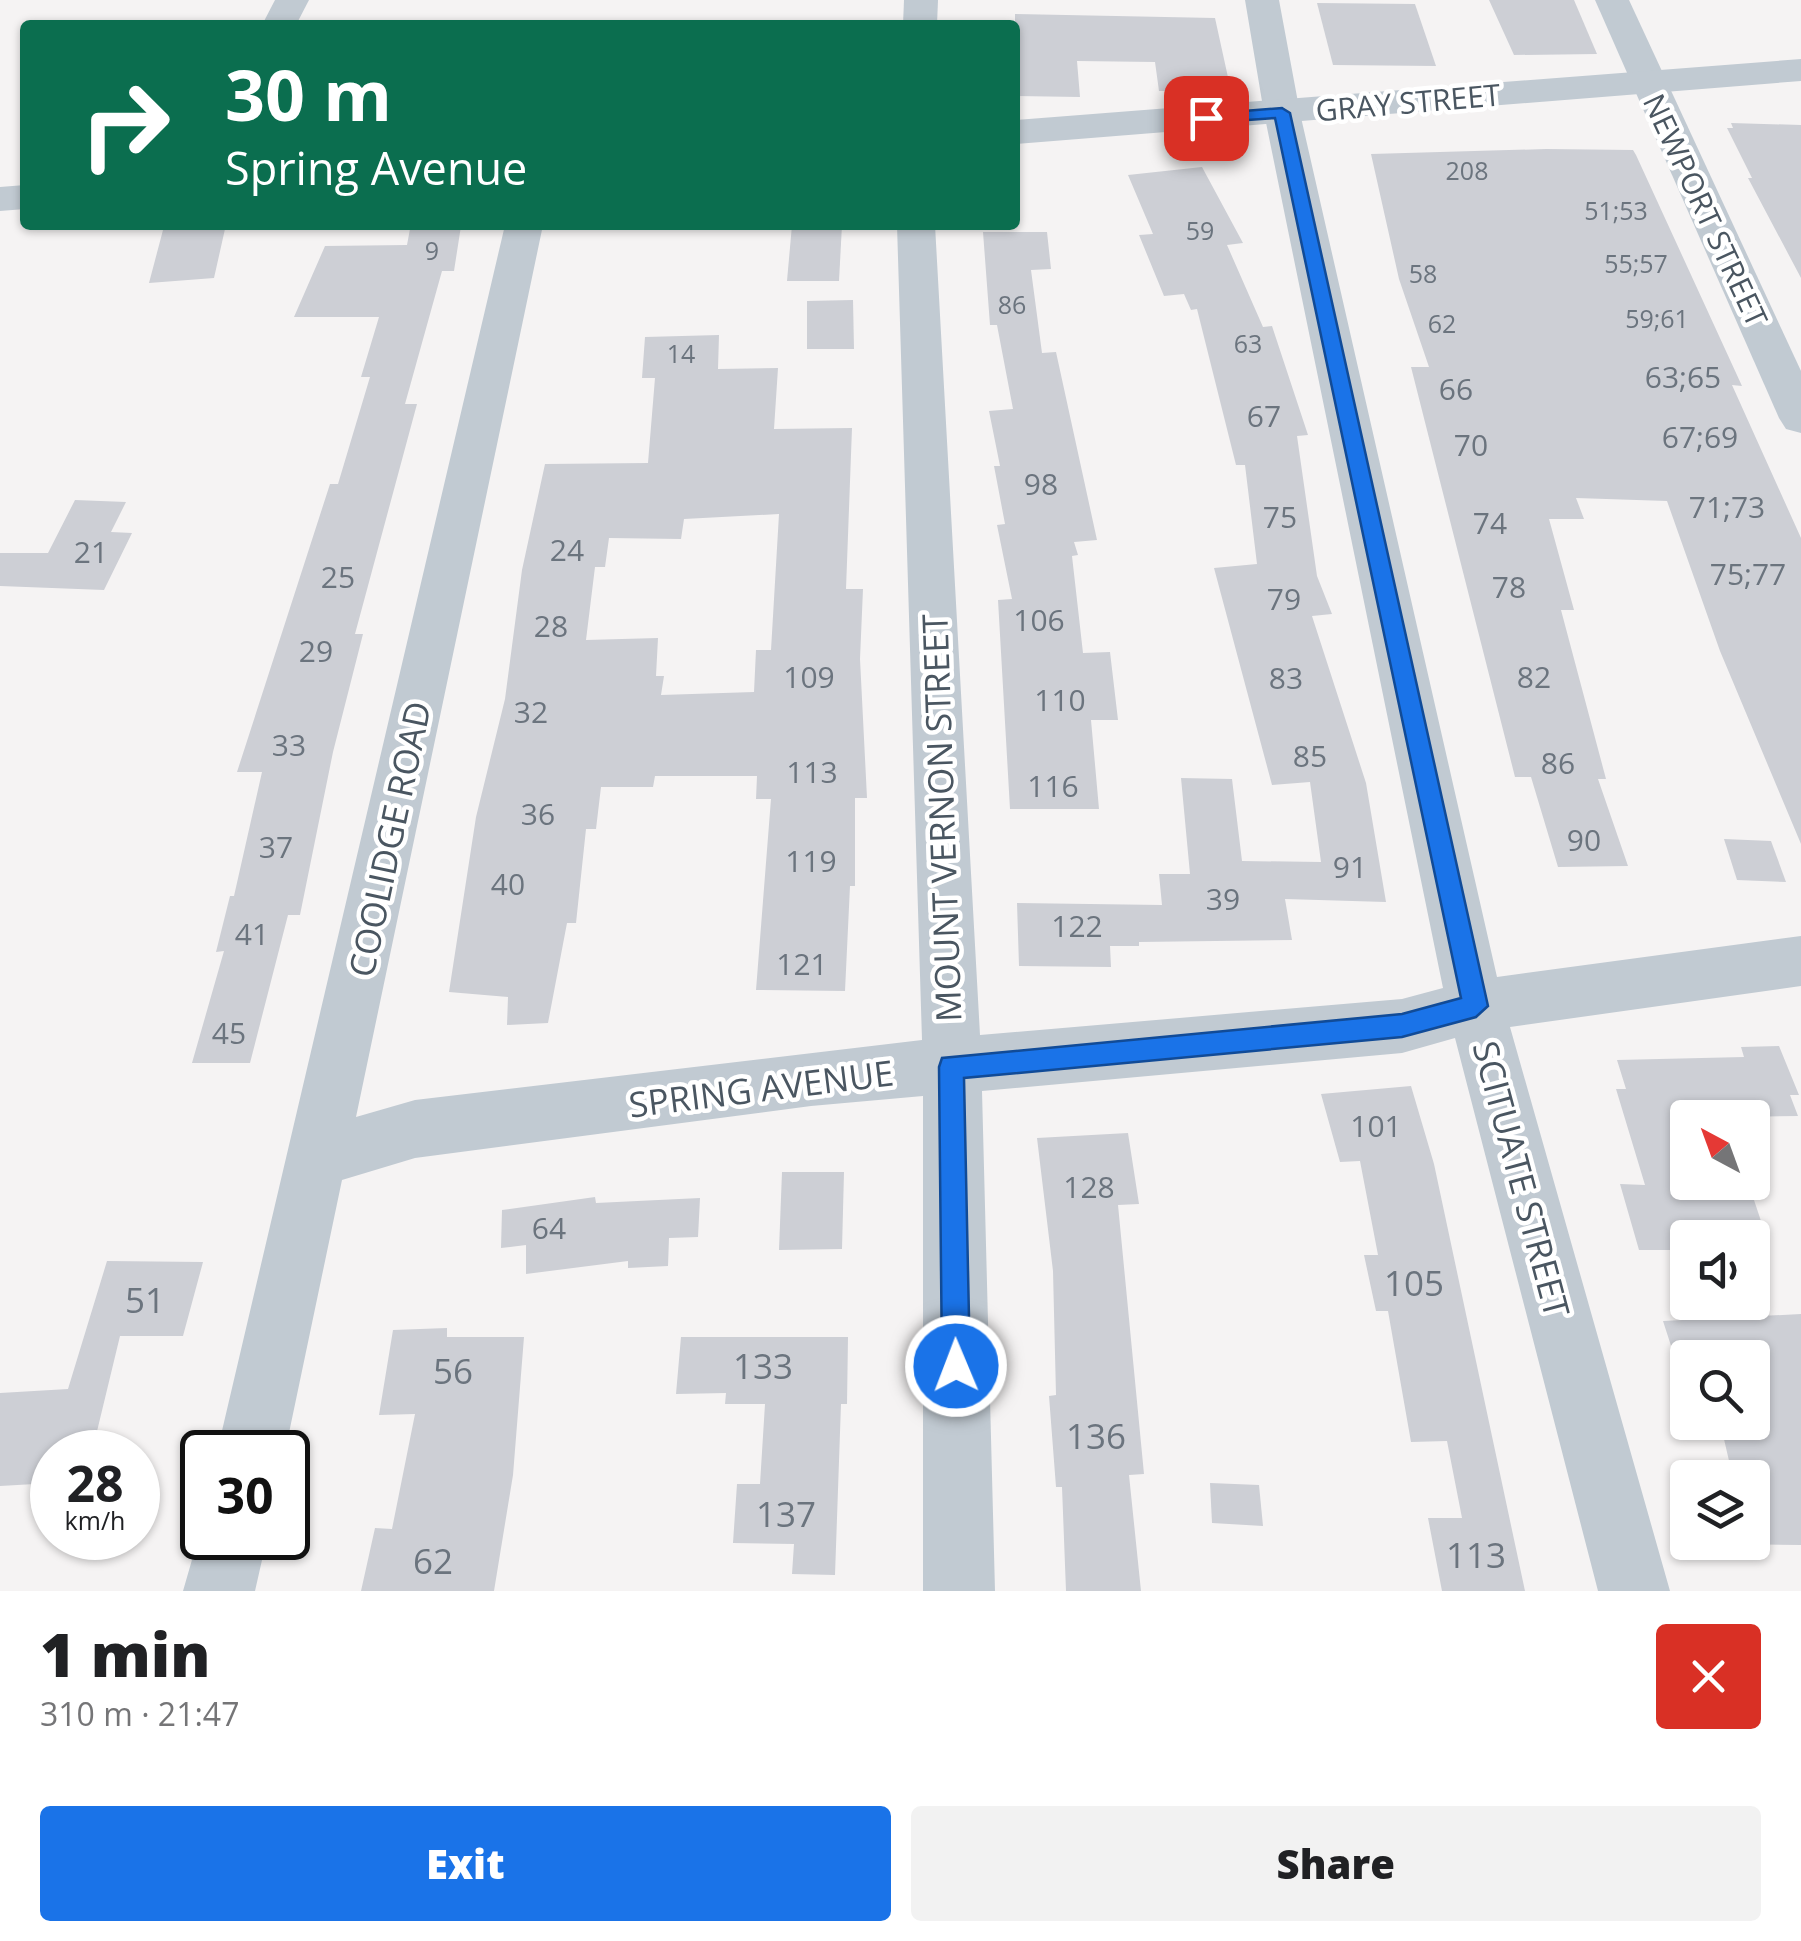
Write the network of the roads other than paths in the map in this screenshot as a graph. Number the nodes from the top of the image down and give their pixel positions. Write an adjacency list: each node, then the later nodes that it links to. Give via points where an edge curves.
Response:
1 (1262, 0): 5 (street, SCITUATE STREET)
2 (1612, 0): 4 (street, NEWPORT STREET)
3 (1801, 70): 4 (street, GRAY STREET)
4 (1648, 82): 5 (street, GRAY STREET); 9 (street, NEWPORT STREET)
5 (1282, 113): 6 (street, GRAY STREET); 11 (street, SCITUATE STREET)
6 (1020, 132)
7 (523, 230): 13 (street, COOLIDGE ROAD)
8 (916, 230): 12 (street, MOUNT VERNON STREET)
9 (1801, 418)
10 (1801, 961): 11 (street, SPRING AVENUE)
11 (1476, 1006): 12 (street, SPRING AVENUE, via 1402,1026); 18 (street, SCITUATE STREET)
12 (952, 1067): 13 (street, SPRING AVENUE, via 810,1078 415,1129); 17 (street, MOUNT VERNON STREET)
13 (319, 1157): 14 (street, COOLIDGE ROAD)
14 (256, 1430)
15 (227, 1560): 16 (street)
16 (220, 1591)
17 (959, 1591)
18 (1634, 1591)

